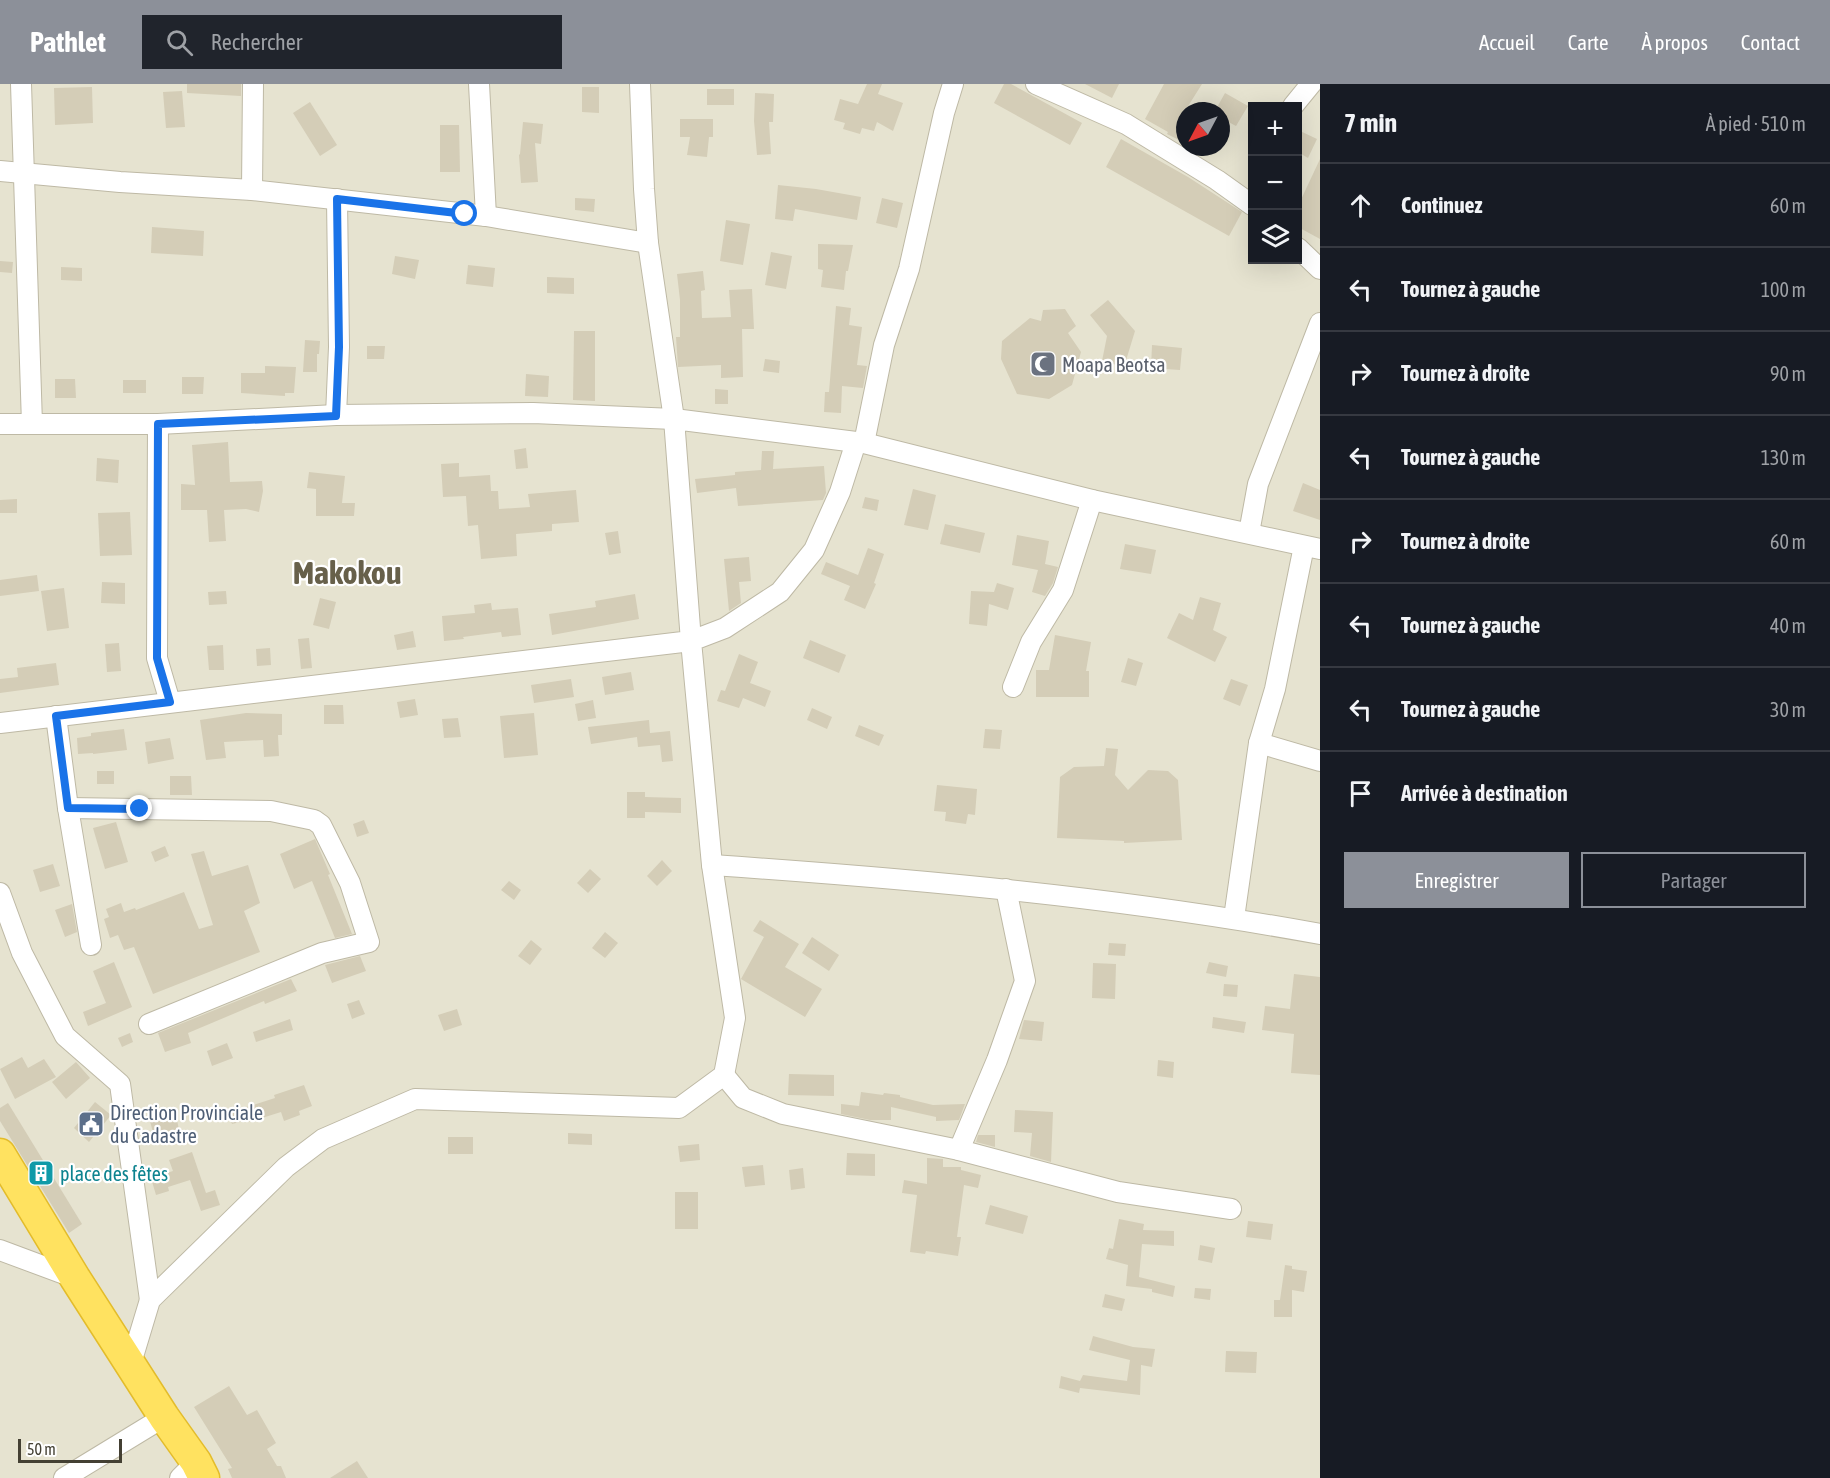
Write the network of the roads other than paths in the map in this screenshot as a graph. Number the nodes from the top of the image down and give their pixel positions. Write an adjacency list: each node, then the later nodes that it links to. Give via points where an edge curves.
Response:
1 (21, 84): 10 (street)
2 (254, 84): 11 (street)
3 (479, 84): 14 (street)
4 (640, 84): 15 (street)
5 (953, 84): 24 (street, via 909,268 884,345)
6 (1036, 84): 13 (street, via 1126,124)
7 (1311, 84): 8 (street)
8 (1296, 102)
9 (0, 171): 10 (street)
10 (25, 174): 11 (street); 22 (street)
11 (252, 190): 12 (street)
12 (337, 199): 14 (street); 19 (street)
13 (1248, 202)
14 (486, 216): 15 (street)
15 (648, 243): 20 (street)
16 (1302, 252): 17 (street)
17 (1320, 269)
18 (1320, 322): 26 (street, via 1258,484)
19 (336, 416): 20 (street, via 532,412); 23 (street)
20 (674, 419): 24 (street); 28 (street)
21 (0, 424): 22 (street)
22 (32, 424): 23 (street)
23 (158, 424): 30 (street, via 157,658)
24 (860, 442): 25 (street); 28 (street, via 814,550 780,592 725,628)
25 (1092, 500): 26 (street); 29 (street, via 1063,590 1031,642)
26 (1249, 533): 27 (street)
27 (1312, 548): 33 (street)
28 (691, 641): 30 (street); 36 (street)
29 (1013, 687)
30 (170, 702): 31 (street)
31 (56, 716): 32 (street); 35 (street)
32 (0, 723)
33 (1259, 743): 34 (street); 39 (street)
34 (1320, 760)
35 (68, 808): 41 (street); 42 (street, via 271,811 308,818 321,825 350,883 369,942 322,953)
36 (712, 865): 37 (street); 43 (street, via 735,1018)
37 (1006, 889): 39 (street); 44 (street, via 1025,981)
38 (0, 893): 49 (street, via 22,953 65,1036 120,1084)
39 (1234, 918): 40 (street)
40 (1320, 934)
41 (91, 945)
42 (149, 1024)
43 (724, 1075): 44 (street, via 743,1098 783,1114); 49 (street, via 679,1108 415,1100 324,1138 286,1167)
44 (959, 1150): 46 (street, via 1118,1192)
45 (0, 1154): 48 (highway)
46 (1231, 1209)
47 (0, 1250): 48 (street)
48 (75, 1278): 50 (highway)
49 (150, 1300): 50 (street)
50 (131, 1364): 51 (highway)
51 (164, 1417): 52 (street); 53 (highway)
52 (98, 1458): 54 (street); 55 (street)
53 (193, 1473)
54 (64, 1478)
55 (75, 1478)

